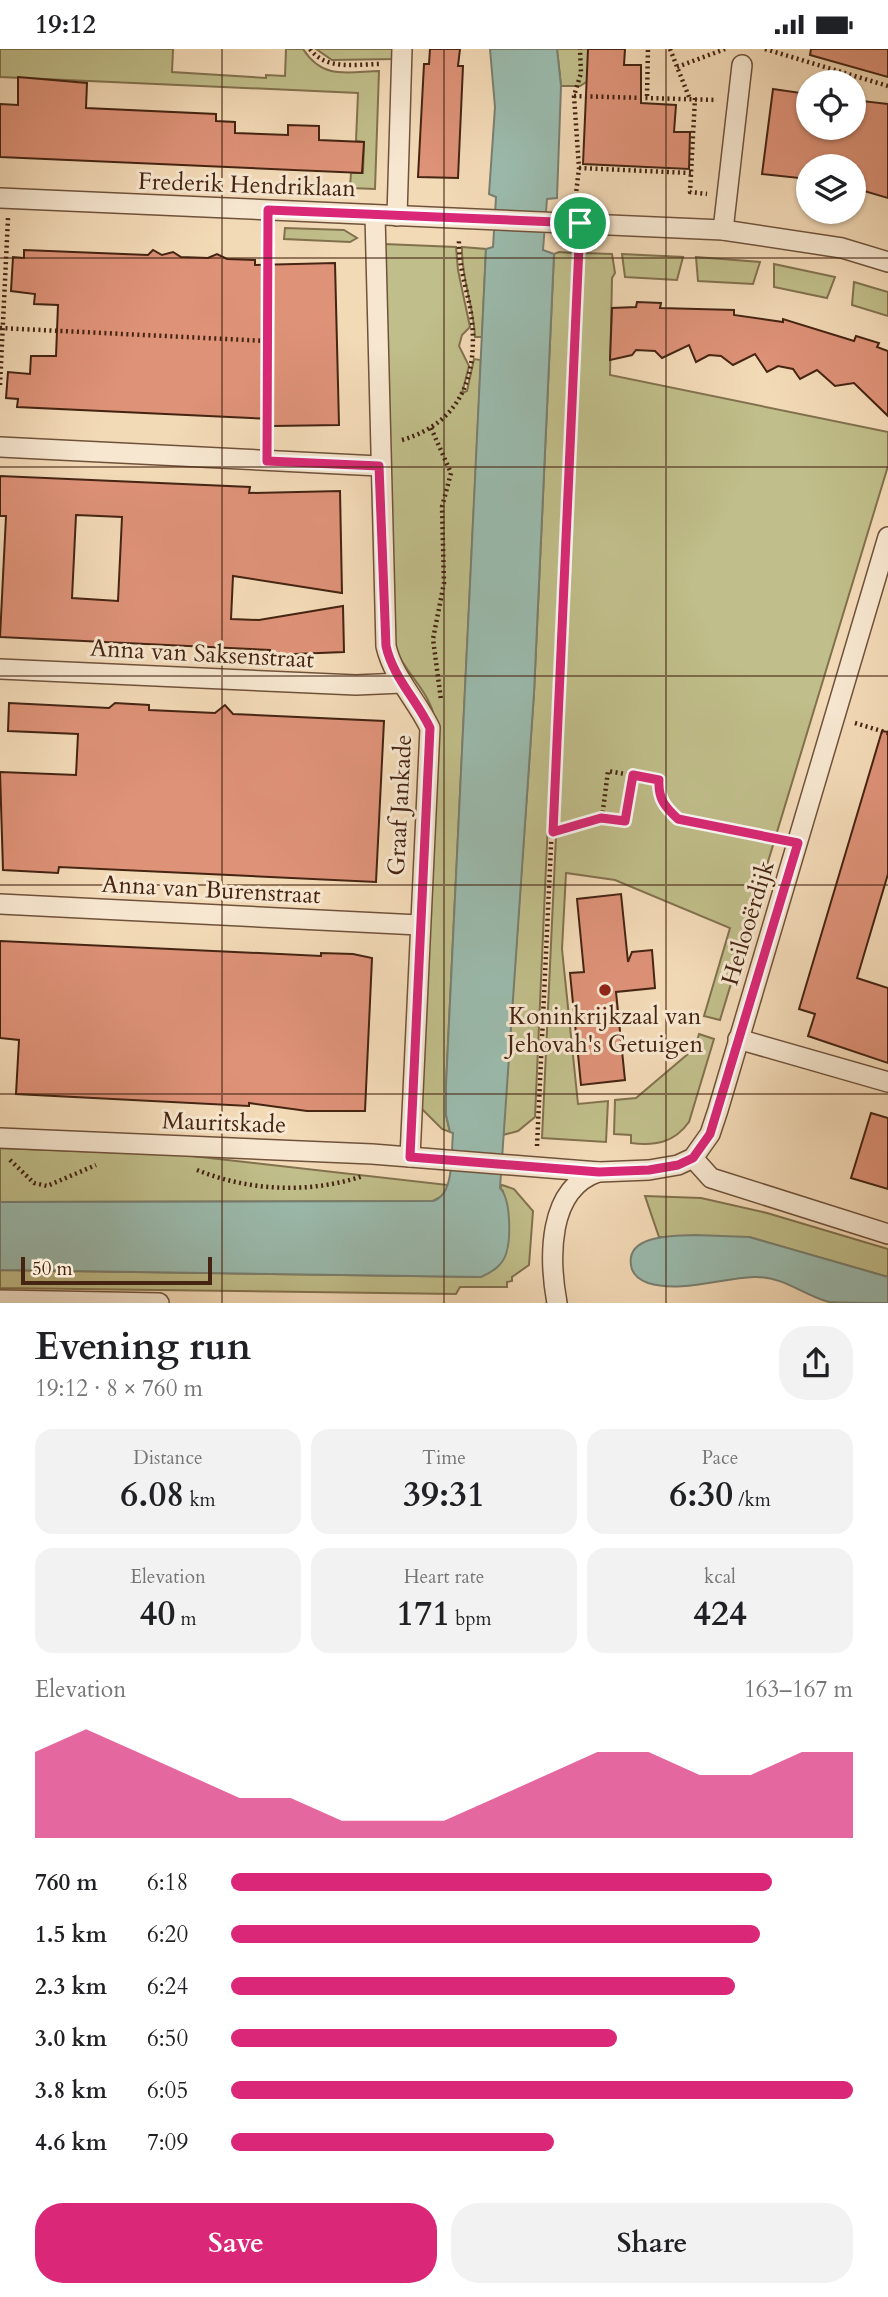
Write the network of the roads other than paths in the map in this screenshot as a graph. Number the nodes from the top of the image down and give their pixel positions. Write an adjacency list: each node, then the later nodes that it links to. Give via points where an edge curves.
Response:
1 (401, 56): 5 (street)
2 (742, 65): 6 (street)
3 (5, 198): 4 (street, Frederik Hendriklaan)
4 (375, 215): 5 (street, Frederik Hendriklaan); 9 (street, Graaf Jankade)
5 (397, 216): 6 (street, Frederik Hendriklaan)
6 (723, 230): 7 (street, via 842,248)
7 (888, 262)
8 (0, 447): 9 (street)
9 (379, 466): 12 (street, Graaf Jankade, via 386,646)
10 (888, 537): 15 (street, Heilooërdijk)
11 (0, 669): 12 (street, Anna van Saksenstraat, via 356,685)
12 (402, 683): 14 (street, Graaf Jankade, via 430,728)
13 (0, 904): 14 (street, Anna van Burenstraat)
14 (419, 925): 18 (street, Graaf Jankade)
15 (738, 1039): 16 (street); 19 (street, Heilooërdijk, via 710,1134)
16 (888, 1082)
17 (3, 1147): 18 (street, Mauritskade)
18 (410, 1157): 20 (street, Mauritskade)
19 (693, 1158): 20 (street, via 663,1168); 21 (street, via 711,1178)
20 (599, 1172): 24 (street, via 569,1191 559,1216)
21 (888, 1234)
22 (0, 1300): 23 (street)
23 (159, 1303)
24 (553, 1303)

